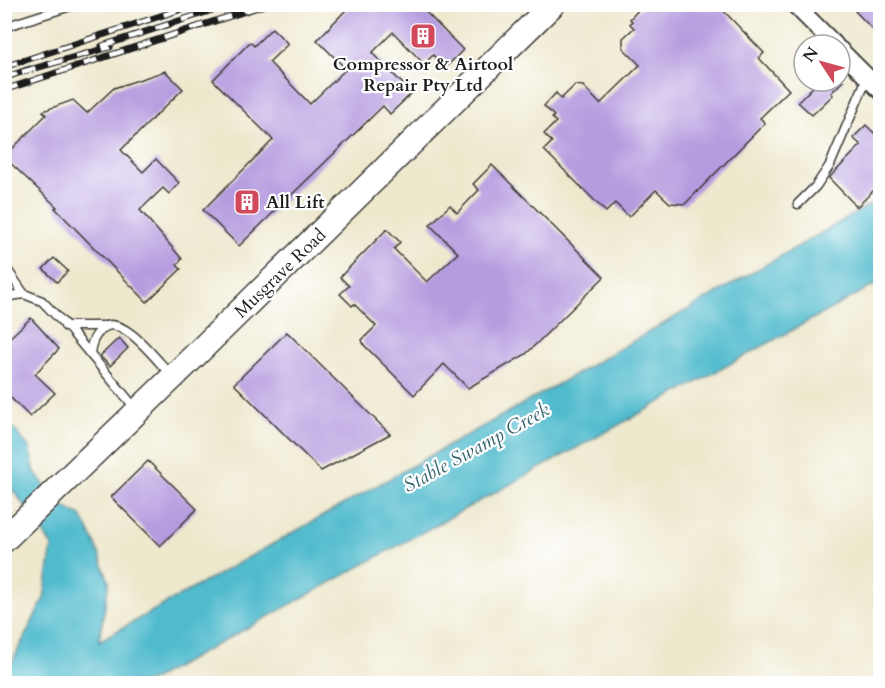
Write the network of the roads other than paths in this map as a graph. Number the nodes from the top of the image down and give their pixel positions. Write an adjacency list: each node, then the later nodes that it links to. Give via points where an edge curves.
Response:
1 (77, 4): 4 (lane)
2 (553, 4): 16 (street, Musgrave Road)
3 (794, 4): 5 (street)
4 (4, 27)
5 (823, 33)
6 (852, 62): 7 (street)
7 (868, 77): 8 (street); 9 (lane, via 830,165)
8 (880, 90)
9 (798, 204)
10 (4, 265): 12 (lane)
11 (4, 294): 12 (lane)
12 (24, 294): 13 (lane, via 42,301)
13 (65, 326): 14 (lane); 15 (lane)
14 (105, 326): 15 (lane, via 91,341); 16 (lane, via 124,328)
15 (90, 354): 17 (lane)
16 (173, 377): 17 (street, Musgrave Road)
17 (138, 411): 18 (street, Musgrave Road)
18 (13, 532)

